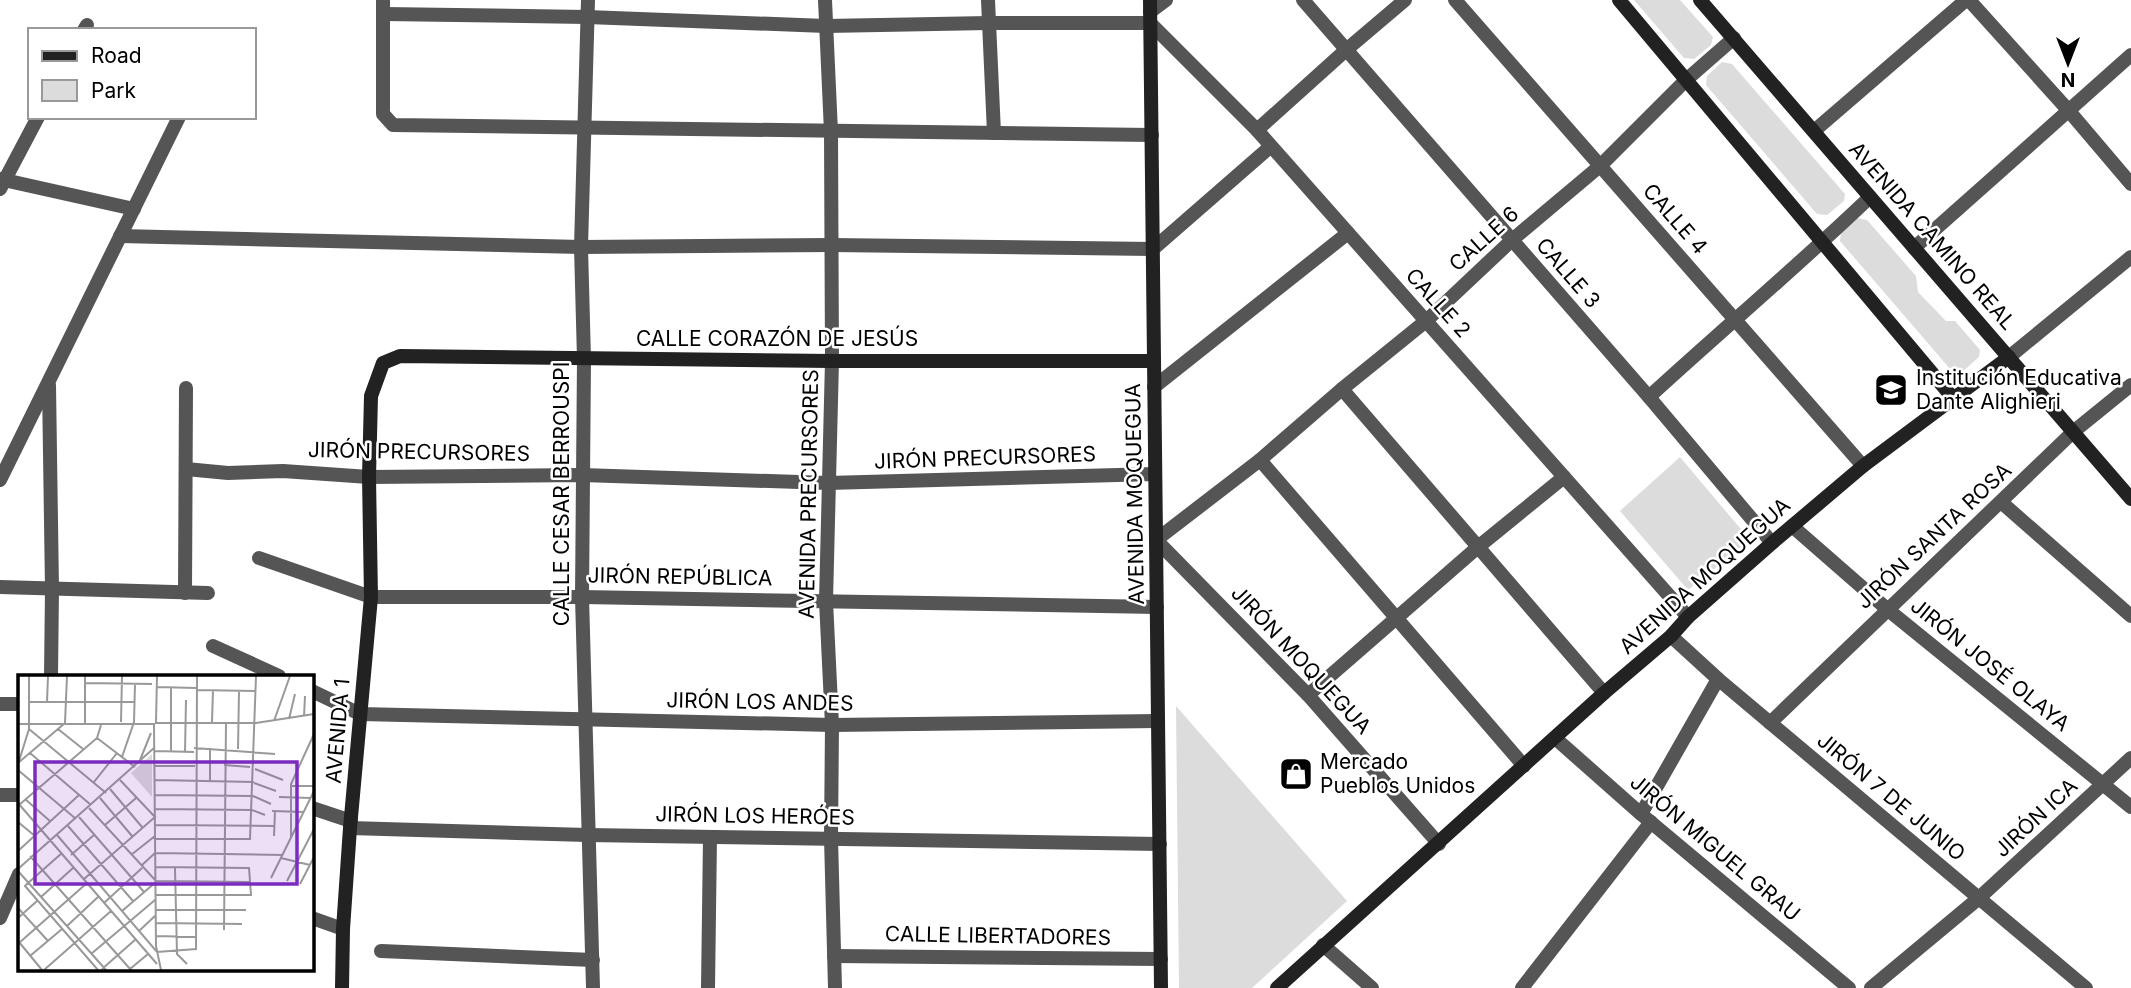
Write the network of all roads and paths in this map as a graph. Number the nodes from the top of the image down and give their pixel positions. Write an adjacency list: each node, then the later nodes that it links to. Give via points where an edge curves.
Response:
1 (588, 0): 13 (street, CALLE CESAR BERROUSPI)
2 (825, 0): 15 (street, AVENIDA PRECURSORES)
3 (988, 0): 14 (street)
4 (1166, 0): 12 (street)
5 (1303, 0): 17 (street, CALLE 3)
6 (1405, 0): 17 (street)
7 (1455, 0): 30 (street, CALLE 4)
8 (1619, 0): 19 (street)
9 (1967, 0): 20 (street); 25 (street)
10 (1706, 2): 16 (street, AVENIDA CAMINO REAL)
11 (383, 7): 13 (street); 23 (street, via 383,114 393,125)
12 (1150, 12): 14 (street); 24 (street, CALLE 2); 28 (street, AVENIDA MOQUEGUA)
13 (587, 17): 15 (street); 23 (street, CALLE CESAR BERROUSPI)
14 (989, 23): 15 (street); 27 (street)
15 (827, 26): 26 (street, AVENIDA PRECURSORES)
16 (1734, 38): 19 (street, CALLE 6); 25 (street, AVENIDA CAMINO REAL)
17 (1346, 50): 24 (street); 37 (street, CALLE 3)
18 (2131, 55): 20 (street)
19 (1686, 80): 30 (street, CALLE 6); 38 (street)
20 (2069, 111): 32 (street); 41 (street)
21 (37, 119): 31 (street)
22 (178, 119): 34 (street)
23 (584, 127): 26 (street); 40 (street, CALLE CESAR BERROUSPI)
24 (1257, 131): 29 (street, CALLE 2)
25 (1814, 131): 33 (street, AVENIDA CAMINO REAL)
26 (831, 132): 27 (street); 39 (street, AVENIDA PRECURSORES)
27 (993, 133): 28 (street)
28 (1152, 135): 42 (street, AVENIDA MOQUEGUA)
29 (1270, 147): 35 (street, CALLE 2); 42 (street)
30 (1600, 166): 37 (street, CALLE 6); 44 (street, CALLE 4)
31 (2, 183): 34 (street)
32 (2131, 184)
33 (1870, 197): 38 (street); 41 (street, AVENIDA CAMINO REAL)
34 (134, 209): 36 (street)
35 (1348, 233): 45 (street, CALLE 2); 53 (street)
36 (120, 236): 40 (street); 51 (street)
37 (1512, 240): 45 (street, CALLE 6); 56 (street, CALLE 3)
38 (1823, 242): 44 (street); 57 (street)
39 (831, 246): 40 (street); 42 (street); 49 (street, AVENIDA PRECURSORES)
40 (581, 247): 48 (street, CALLE CESAR BERROUSPI)
41 (1914, 248): 47 (street, AVENIDA CAMINO REAL)
42 (1153, 249): 50 (street, AVENIDA MOQUEGUA)
43 (2131, 257): 47 (street, AVENIDA MOQUEGUA)
44 (1734, 319): 56 (street); 60 (street, CALLE 4)
45 (1426, 321): 55 (street, CALLE 6); 65 (street, CALLE 2)
46 (400, 356): 48 (street, CALLE CORAZÓN DE JESÚS); 64 (street, AVENIDA 1, via 383,363 371,396)
47 (2009, 357): 57 (street, AVENIDA MOQUEGUA); 58 (street, AVENIDA CAMINO REAL)
48 (584, 359): 49 (street, CALLE CORAZÓN DE JESÚS); 63 (street, CALLE CESAR BERROUSPI)
49 (832, 361): 50 (street, CALLE CORAZÓN DE JESÚS); 67 (street, AVENIDA PRECURSORES)
50 (1154, 361): 53 (street, AVENIDA MOQUEGUA)
51 (49, 380): 66 (street); 76 (street)
52 (2131, 386): 58 (street, JIRÓN SANTA ROSA)
53 (1154, 387): 62 (street, AVENIDA MOQUEGUA)
54 (186, 388): 61 (street)
55 (1342, 389): 59 (street, CALLE 6); 73 (street)
56 (1648, 397): 72 (street, CALLE 3)
57 (1953, 398): 60 (street, AVENIDA MOQUEGUA)
58 (2073, 432): 68 (street, AVENIDA CAMINO REAL); 69 (street, JIRÓN SANTA ROSA)
59 (1259, 460): 71 (street, CALLE 6); 86 (street)
60 (1863, 466): 70 (street, AVENIDA MOQUEGUA)
61 (186, 469): 64 (street, JIRÓN PRECURSORES); 77 (street)
62 (1155, 474): 67 (street, JIRÓN PRECURSORES); 71 (street, AVENIDA MOQUEGUA)
63 (582, 475): 64 (street, JIRÓN PRECURSORES); 67 (street, JIRÓN PRECURSORES); 80 (street, CALLE CESAR BERROUSPI)
64 (369, 477): 79 (street, AVENIDA 1)
65 (1564, 478): 73 (street); 85 (street, CALLE 2)
66 (0, 480)
67 (828, 483): 81 (street, AVENIDA PRECURSORES)
68 (2131, 499)
69 (2001, 502): 83 (street, JIRÓN SANTA ROSA); 84 (street)
70 (1792, 526): 72 (street, AVENIDA MOQUEGUA); 83 (street, JIRÓN JOSÉ OLAYA)
71 (1156, 540): 82 (street, AVENIDA MOQUEGUA); 94 (street, JIRÓN MOQUEGUA)
72 (1772, 543): 85 (street, AVENIDA MOQUEGUA)
73 (1478, 547): 86 (street); 93 (street)
74 (259, 558): 79 (street, JIRÓN REPÚBLICA)
75 (0, 587): 76 (street)
76 (52, 589): 77 (street); 89 (street)
77 (185, 593): 78 (street)
78 (208, 593)
79 (371, 597): 80 (street, JIRÓN REPÚBLICA); 97 (street, AVENIDA 1)
80 (582, 597): 81 (street, JIRÓN REPÚBLICA); 98 (street, CALLE CESAR BERROUSPI)
81 (826, 601): 82 (street, JIRÓN REPÚBLICA); 101 (street, AVENIDA PRECURSORES)
82 (1157, 607): 99 (street, AVENIDA MOQUEGUA)
83 (1887, 609): 100 (street, JIRÓN SANTA ROSA); 105 (street, JIRÓN JOSÉ OLAYA)
84 (2131, 616)
85 (1688, 617): 87 (street, AVENIDA MOQUEGUA)
86 (1395, 618): 94 (street); 104 (street)
87 (1671, 636): 91 (street, JIRÓN 7 DE JUNIO); 93 (street, AVENIDA MOQUEGUA)
88 (213, 646): 90 (street)
89 (51, 675)
90 (275, 675)
91 (1718, 679): 100 (street, JIRÓN 7 DE JUNIO); 110 (street)
92 (313, 691): 97 (street)
93 (1604, 693): 102 (street, AVENIDA MOQUEGUA)
94 (1308, 695): 116 (street, JIRÓN MOQUEGUA)
95 (0, 704): 96 (street)
96 (18, 705)
97 (360, 714): 98 (street, JIRÓN LOS ANDES); 111 (street, AVENIDA 1)
98 (586, 719): 101 (street, JIRÓN LOS ANDES); 112 (street, CALLE CESAR BERROUSPI)
99 (1158, 722): 101 (street, JIRÓN LOS ANDES); 115 (street, AVENIDA MOQUEGUA)
100 (1770, 723): 119 (street, JIRÓN 7 DE JUNIO)
101 (832, 726): 114 (street, AVENIDA PRECURSORES)
102 (1555, 738): 104 (street, AVENIDA MOQUEGUA); 110 (street, JIRÓN MIGUEL GRAU)
103 (2131, 758): 105 (street, JIRÓN ICA)
104 (1524, 766): 116 (street, AVENIDA MOQUEGUA)
105 (2103, 784): 108 (street, JIRÓN JOSÉ OLAYA); 119 (street, JIRÓN ICA)
106 (0, 795): 107 (street)
107 (18, 795)
108 (2131, 807)
109 (313, 808): 111 (street, JIRÓN LOS HERÓES)
110 (1646, 818): 136 (street); 137 (street, JIRÓN MIGUEL GRAU)
111 (351, 824): 112 (street, JIRÓN LOS HERÓES); 122 (street, AVENIDA 1)
112 (587, 835): 113 (street, JIRÓN LOS HERÓES); 127 (street, CALLE CESAR BERROUSPI)
113 (710, 837): 114 (street, JIRÓN LOS HERÓES); 130 (street)
114 (831, 838): 115 (street, JIRÓN LOS HERÓES); 125 (street, AVENIDA PRECURSORES)
115 (1160, 844): 126 (street, AVENIDA MOQUEGUA)
116 (1439, 844): 123 (street, AVENIDA MOQUEGUA)
117 (18, 875): 118 (street)
118 (5, 893): 120 (street)
119 (1979, 898): 138 (street, JIRÓN ICA); 139 (street, JIRÓN 7 DE JUNIO)
120 (0, 918)
121 (313, 918): 122 (street)
122 (343, 929): 128 (street, AVENIDA 1)
123 (1323, 945): 133 (street, AVENIDA MOQUEGUA); 134 (street, AVENIDA MOQUEGUA); 135 (street)
124 (381, 951): 127 (street)
125 (834, 956): 126 (street, CALLE LIBERTADORES); 131 (street, AVENIDA PRECURSORES)
126 (1161, 959): 132 (street, AVENIDA MOQUEGUA)
127 (593, 960): 129 (street, CALLE CESAR BERROUSPI)
128 (342, 988)
129 (593, 988)
130 (708, 988)
131 (835, 988)
132 (1161, 988)
133 (1277, 988)
134 (1285, 988)
135 (1372, 988)
136 (1522, 988)
137 (1849, 988)
138 (1871, 988)
139 (2086, 988)

